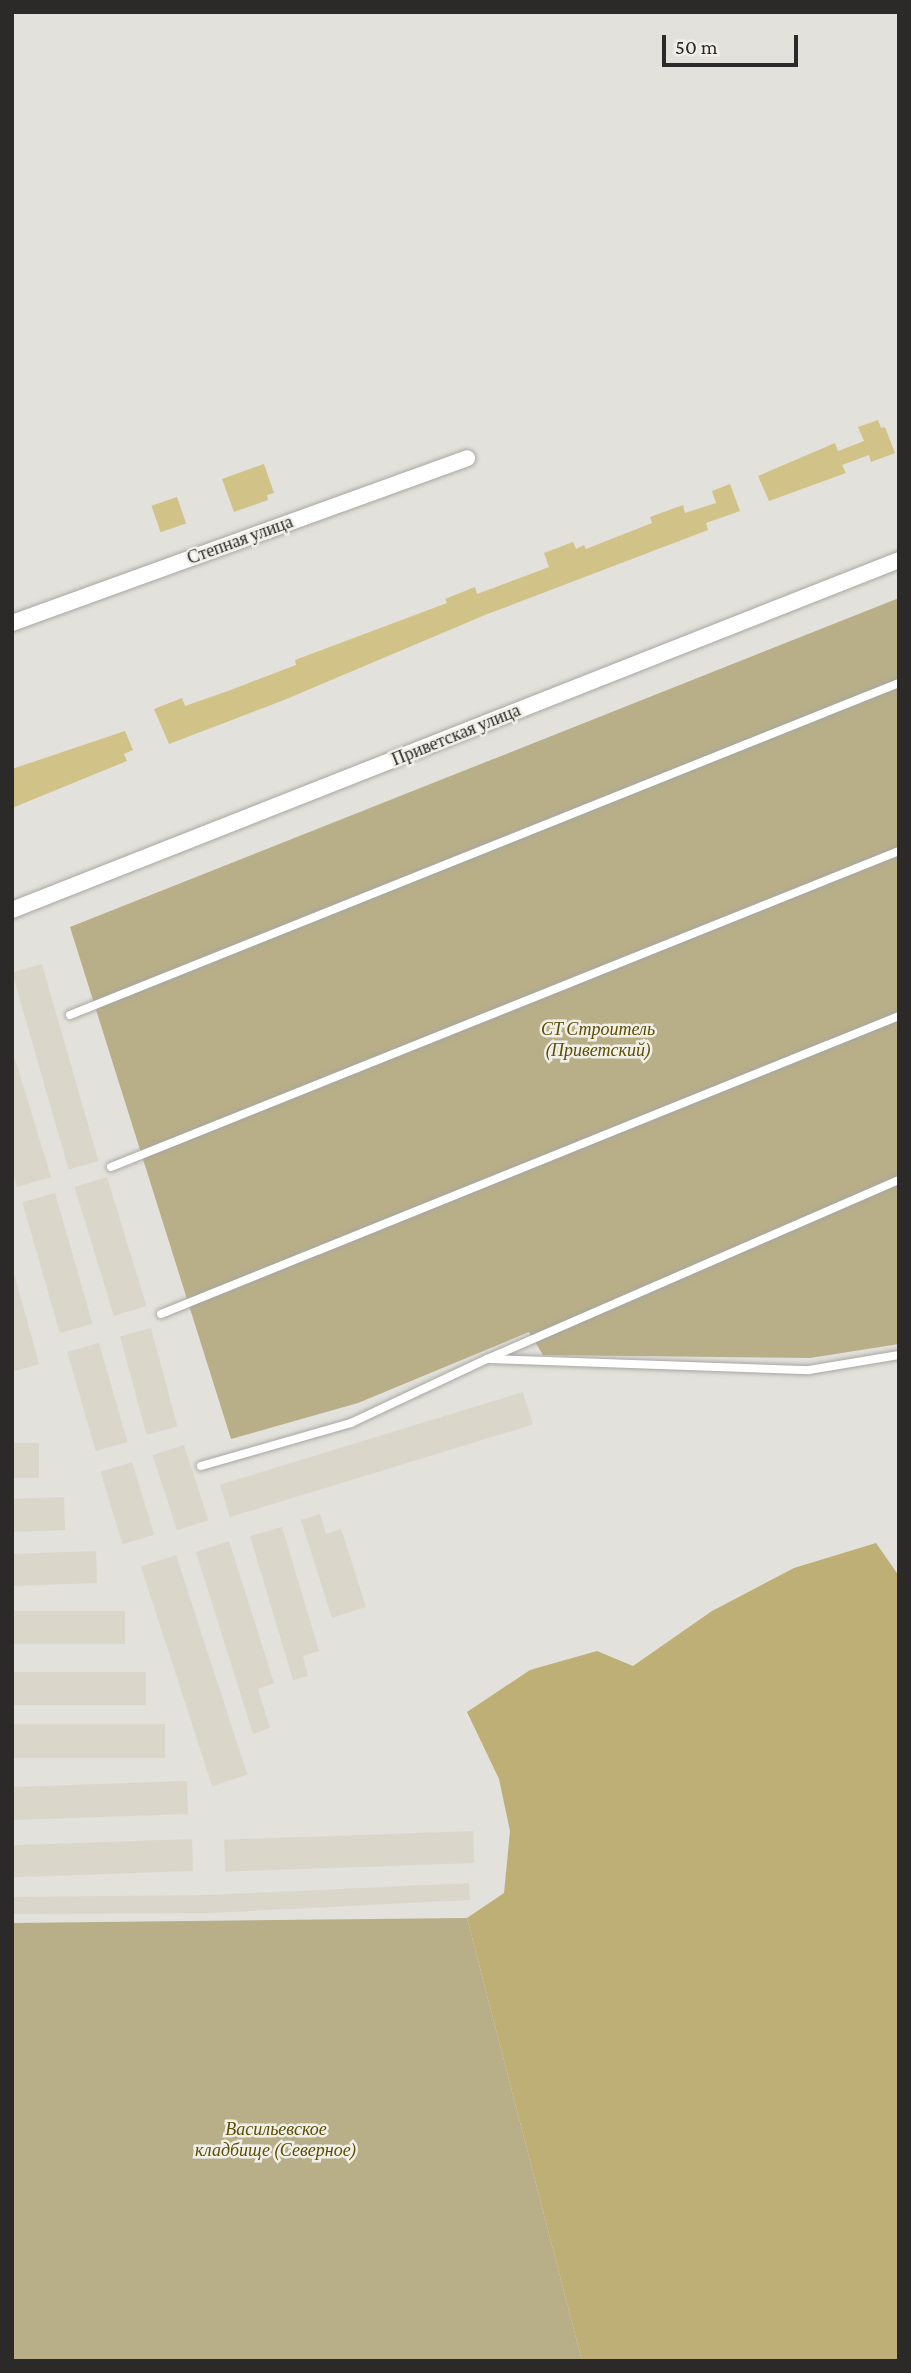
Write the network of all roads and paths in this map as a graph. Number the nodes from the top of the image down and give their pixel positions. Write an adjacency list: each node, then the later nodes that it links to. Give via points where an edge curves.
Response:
1 (467, 458): 3 (street, Степная улица)
2 (899, 560): 6 (street, Приветская улица)
3 (12, 623)
4 (899, 683): 7 (lane)
5 (899, 851): 9 (lane)
6 (12, 910)
7 (70, 1015)
8 (899, 1016): 11 (lane)
9 (111, 1167)
10 (899, 1180): 13 (lane)
11 (161, 1314)
12 (899, 1355): 13 (lane, via 809,1370)
13 (487, 1359): 14 (lane, via 351,1423)
14 (201, 1466)

